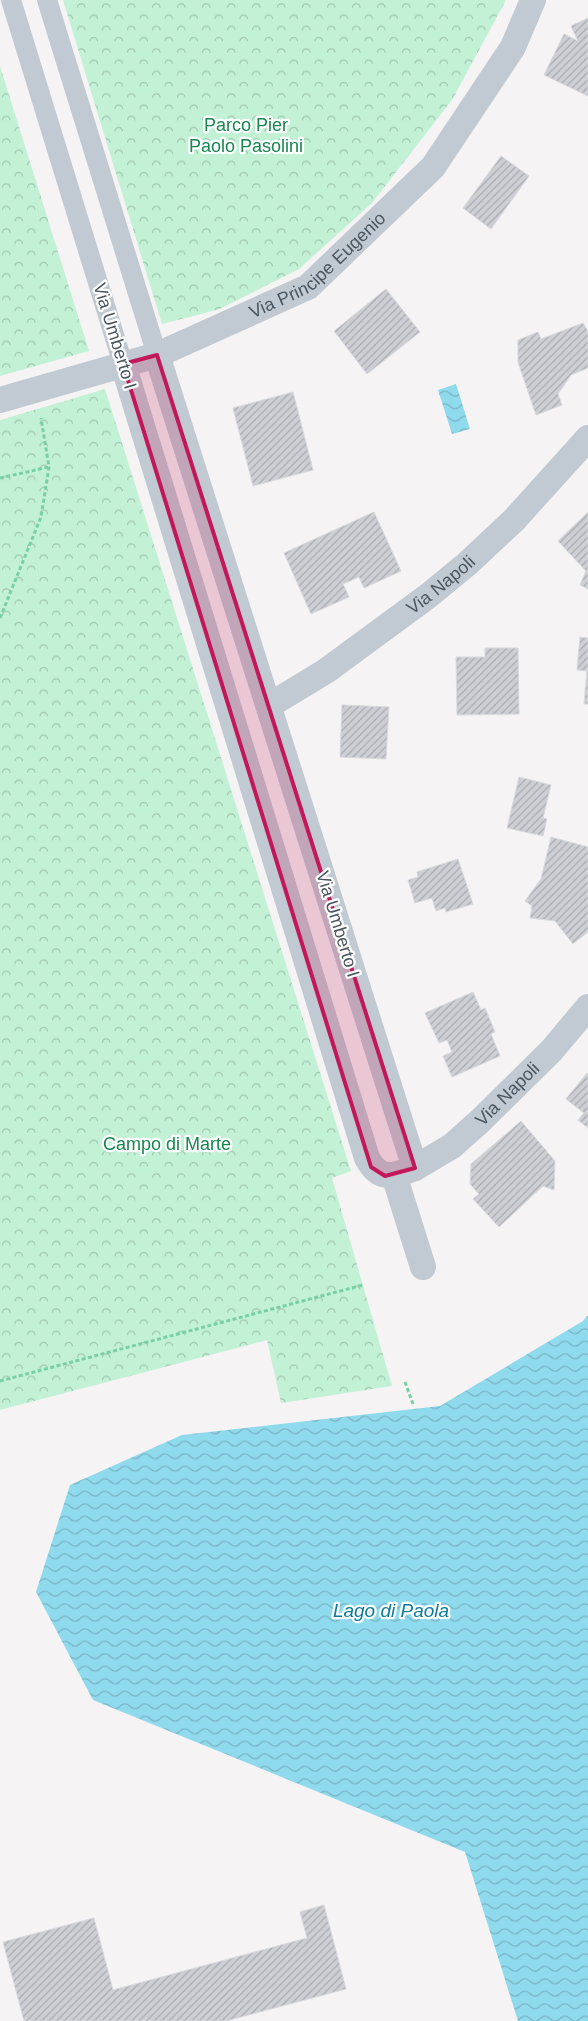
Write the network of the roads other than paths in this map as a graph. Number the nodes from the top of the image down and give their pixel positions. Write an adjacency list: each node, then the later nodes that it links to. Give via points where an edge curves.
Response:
1 (11, 0): 5 (street, Via Umberto I)
2 (47, 0): 4 (street, Via Umberto I)
3 (533, 0): 4 (street, Via Principe Eugenio, via 513,47 433,167 308,287)
4 (158, 354): 5 (street, Via Principe Eugenio); 8 (street, Via Umberto I)
5 (123, 364): 6 (street, Via Principe Eugenio); 9 (street, Via Umberto I)
6 (0, 400)
7 (588, 438): 10 (street, Via Napoli, via 514,520 461,569 326,671)
8 (255, 659): 9 (street); 10 (street, Via Umberto I)
9 (218, 672): 12 (street, Via Umberto I, via 367,1158 371,1167 385,1176)
10 (270, 704): 12 (street, Via Umberto I)
11 (588, 1006): 12 (street, Via Napoli, via 552,1050 480,1121 452,1146)
12 (405, 1171): 13 (street, Via Umberto I)
13 (423, 1267)

